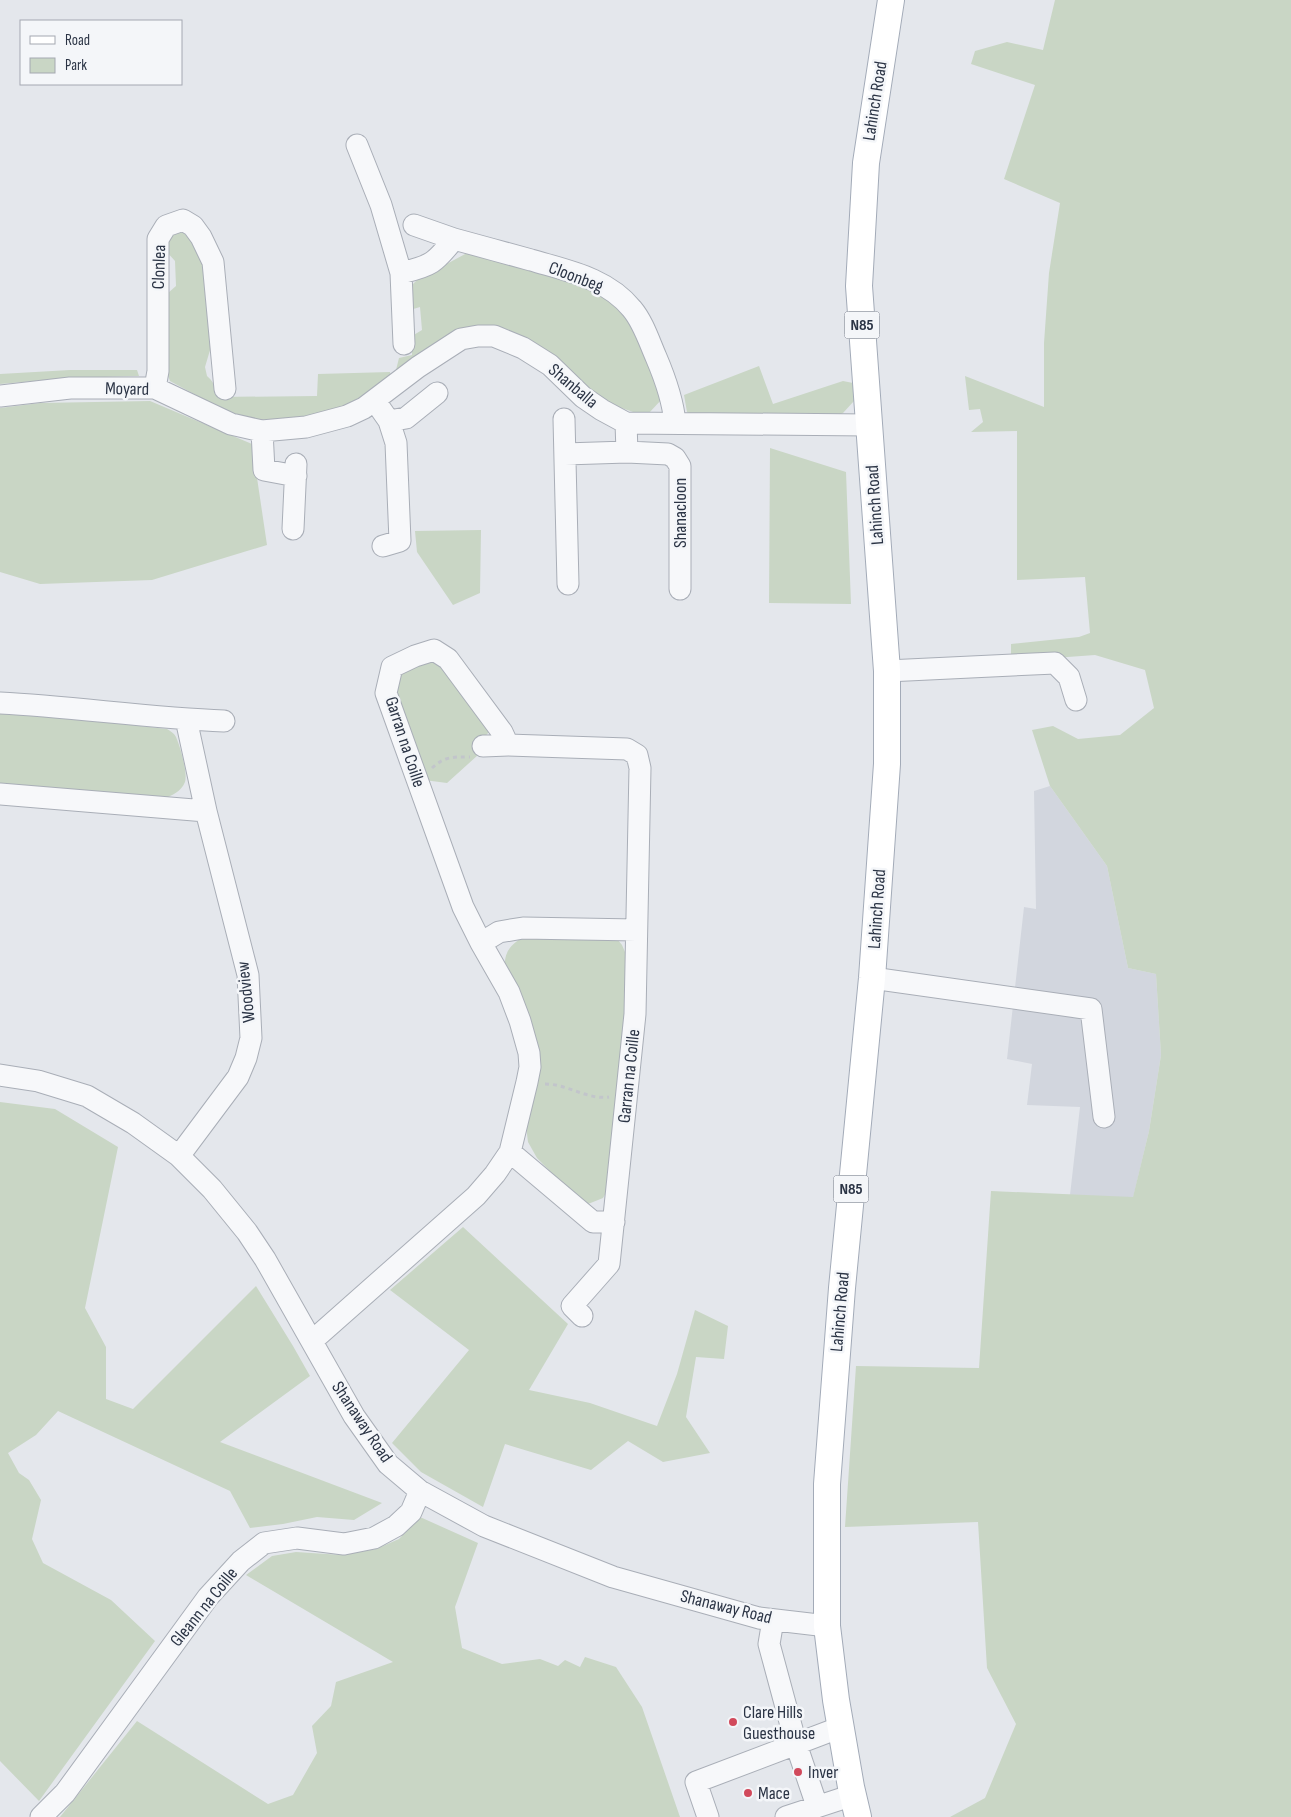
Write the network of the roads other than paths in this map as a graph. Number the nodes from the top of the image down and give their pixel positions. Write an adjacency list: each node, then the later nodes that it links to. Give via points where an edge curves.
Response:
1 (891, 0): 16 (main road, Lahinch Road / N85, via 866,163 859,286)
2 (357, 145): 5 (street, via 381,206)
3 (414, 225): 4 (street, Cloonbeg)
4 (454, 239): 5 (street, via 439,258 422,268); 15 (street, Cloonbeg, via 574,272 616,293 633,310 645,332 664,376)
5 (401, 273): 6 (street)
6 (404, 344)
7 (155, 388): 8 (street, Clonlea, via 158,371 158,239 166,226 183,220 201,237 213,262); 10 (street, Moyard, via 70,388); 18 (street, Moyard, via 231,424)
8 (225, 389)
9 (437, 393): 13 (street, via 406,418)
10 (0, 396)
11 (374, 401): 13 (street); 14 (street, Shanballa, via 418,367 461,340 494,336 537,357 583,397); 17 (street, Shanballa, via 347,416)
12 (564, 418): 20 (street)
13 (389, 421): 22 (street, via 396,443 400,541)
14 (626, 423): 15 (street, Shanballa); 19 (street)
15 (675, 423): 16 (street, Shanballa)
16 (869, 425): 25 (main road, Lahinch Road / N85)
17 (306, 427): 18 (street, Moyard)
18 (262, 431): 21 (street, via 264,470 296,470)
19 (627, 452): 20 (street, Shanacloon); 24 (street, Shanacloon, via 668,454 680,466)
20 (565, 454): 23 (street)
21 (293, 529)
22 (382, 546)
23 (568, 584)
24 (680, 589)
25 (887, 671): 26 (street, via 1055,664 1069,677); 36 (main road, Lahinch Road / N85, via 887,764)
26 (1076, 700)
27 (0, 703): 28 (street)
28 (186, 719): 29 (street); 33 (street, Woodview)
29 (224, 721)
30 (508, 745): 31 (street, Garran na Coille); 34 (street, Garran na Coille, via 627,749 637,755 640,768); 35 (street, Garran na Coille, via 502,732 448,659 434,650 392,667 386,693 463,907)
31 (483, 746)
32 (0, 794): 33 (street)
33 (206, 811): 40 (street, Woodview, via 248,975 251,1038 238,1077)
34 (636, 930): 35 (street, via 523,928 499,932); 41 (street, Garran na Coille, via 636,1014)
35 (481, 943): 39 (street, Garran na Coille, via 509,992 529,1054 530,1067)
36 (872, 978): 38 (street, via 1091,1009); 46 (main road, Lahinch Road / N85, via 827,1484)
37 (0, 1075): 40 (street, Shanaway Road, via 38,1081 87,1096)
38 (1104, 1117)
39 (510, 1152): 41 (street, via 593,1222); 43 (street, Garran na Coille, via 476,1196)
40 (180, 1156): 43 (street, Shanaway Road, via 247,1232 282,1285)
41 (614, 1222): 42 (street, Garran na Coille, via 609,1264 572,1306)
42 (582, 1316)
43 (312, 1341): 44 (street, Shanaway Road, via 354,1416 388,1464)
44 (420, 1491): 45 (street, Shanaway Road, via 484,1526 613,1577); 51 (street, Gleann na Coille, via 411,1512 396,1526 374,1538 344,1544 297,1538 264,1544 242,1561 208,1597 64,1793)
45 (773, 1620): 46 (street, Shanaway Road); 48 (street, via 769,1644)
46 (827, 1626): 47 (main road, Lahinch Road / N85)
47 (841, 1727): 48 (street); 50 (main road, Lahinch Road / N85)
48 (796, 1744): 49 (street); 52 (street, via 696,1782)
49 (817, 1806): 50 (street); 53 (street)
50 (855, 1806)
51 (41, 1817)
52 (708, 1817)
53 (786, 1817)

